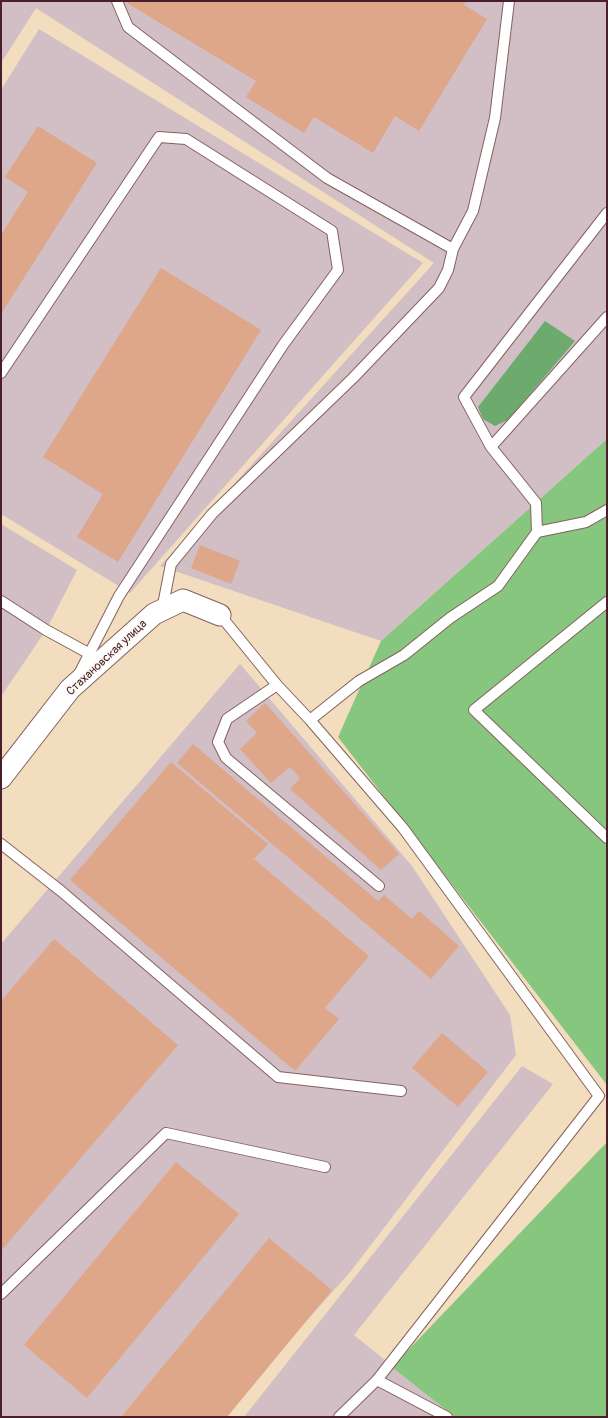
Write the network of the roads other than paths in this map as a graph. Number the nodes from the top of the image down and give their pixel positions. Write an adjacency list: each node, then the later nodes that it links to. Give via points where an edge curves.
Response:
1 (117, 1): 4 (lane, via 128,27 327,178)
2 (509, 1): 4 (lane, via 495,118 473,211)
3 (607, 213): 7 (lane, via 464,397)
4 (453, 249): 12 (lane, via 448,270 439,288 353,378 212,514 171,564)
5 (607, 317): 7 (lane)
6 (1, 373): 14 (lane, via 159,137 186,139 332,231 338,270 283,345 119,596)
7 (491, 447): 9 (lane, via 536,503)
8 (607, 510): 9 (lane, via 586,522)
9 (537, 532): 17 (lane, via 498,586 450,618 404,655 359,681)
10 (1, 601): 14 (lane)
11 (607, 602): 19 (lane, via 474,710)
12 (162, 610): 13 (street, Стахановская улица, via 183,600); 16 (street, Стахановская улица, via 154,614)
13 (220, 615): 15 (lane)
14 (90, 654): 16 (lane)
15 (277, 685): 17 (lane); 21 (lane, via 227,719 218,742 226,758)
16 (70, 689): 18 (street, Стахановская улица)
17 (310, 720): 25 (lane, via 403,828 599,1096)
18 (1, 778)
19 (607, 838)
20 (1, 844): 22 (lane, via 67,896 278,1077)
21 (379, 886)
22 (401, 1091)
23 (325, 1167): 24 (lane, via 166,1133)
24 (1, 1294)
25 (377, 1380): 26 (lane); 27 (lane)
26 (339, 1417)
27 (447, 1417)

